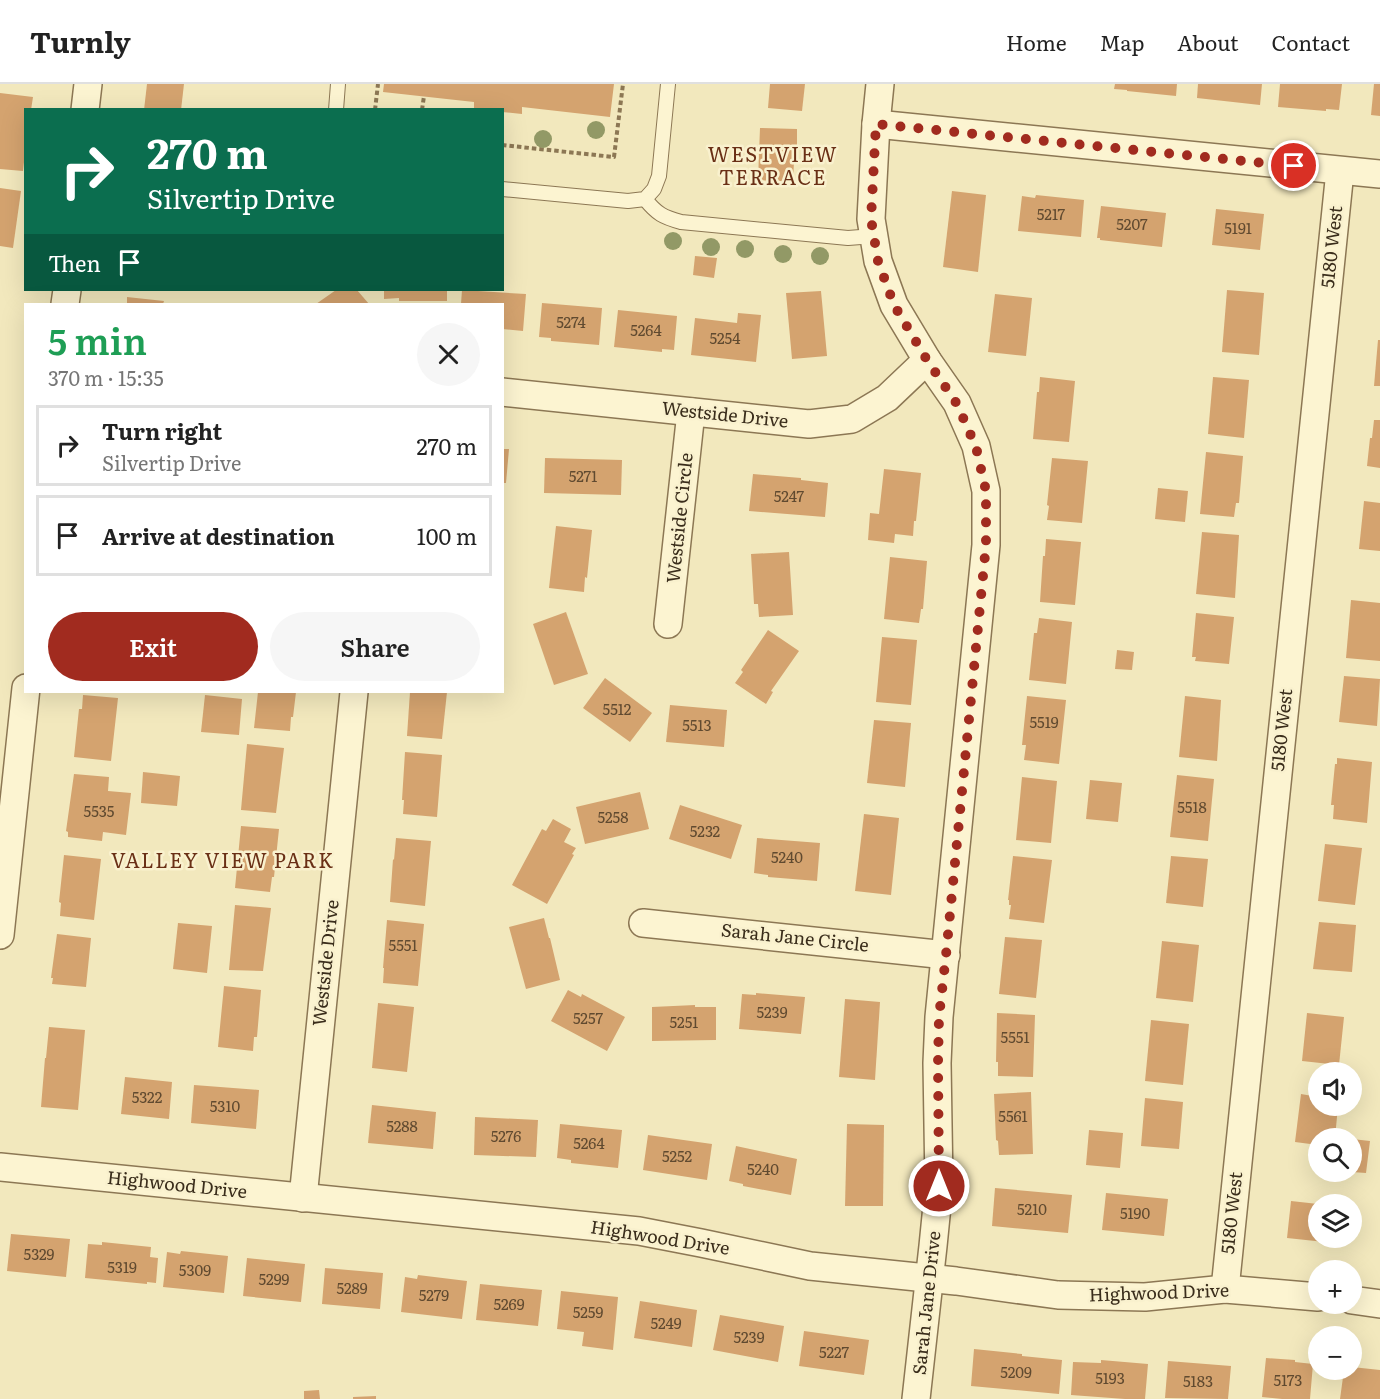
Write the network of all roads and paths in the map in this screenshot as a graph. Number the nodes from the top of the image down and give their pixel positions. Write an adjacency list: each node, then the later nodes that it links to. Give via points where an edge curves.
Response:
1 (88, 84): 8 (street)
2 (338, 84): 9 (lane)
3 (378, 84): 10 (path)
4 (623, 84): 13 (path, via 614,157)
5 (668, 84): 17 (lane, via 659,176)
6 (880, 84): 12 (street, Sarah Jane Drive)
7 (423, 96): 11 (path)
8 (85, 108)
9 (336, 108)
10 (375, 108)
11 (422, 108)
12 (876, 124): 14 (street); 18 (street, Sarah Jane Drive, via 871,219)
13 (504, 145)
14 (1340, 171): 15 (street); 31 (street, 5180 West)
15 (1380, 174)
16 (504, 189): 17 (lane, via 628,201)
17 (645, 199): 18 (lane, via 664,217 681,222 848,238)
18 (874, 236): 19 (street, Sarah Jane Drive, via 878,261 894,305)
19 (927, 360): 21 (street, Westside Drive, via 887,398 852,418 809,424); 27 (street, Sarah Jane Drive, via 957,404 976,447 986,491 986,545)
20 (504, 392): 21 (street, Westside Drive)
21 (692, 412): 22 (street, Westside Circle)
22 (669, 624)
23 (25, 693): 26 (street)
24 (354, 693): 29 (street, Westside Drive)
25 (643, 923): 27 (street, Sarah Jane Circle)
26 (0, 934)
27 (946, 955): 30 (street, Sarah Jane Drive, via 939,1017 939,1186)
28 (0, 1167): 29 (street, Highwood Drive)
29 (303, 1198): 30 (street, Highwood Drive, via 639,1232 810,1266)
30 (930, 1278): 31 (street, Highwood Drive, via 1058,1295 1144,1297); 35 (street, Sarah Jane Drive)
31 (1225, 1289): 32 (street, Highwood Drive)
32 (1308, 1296)
33 (1362, 1301): 34 (street)
34 (1380, 1304)
35 (916, 1399)

